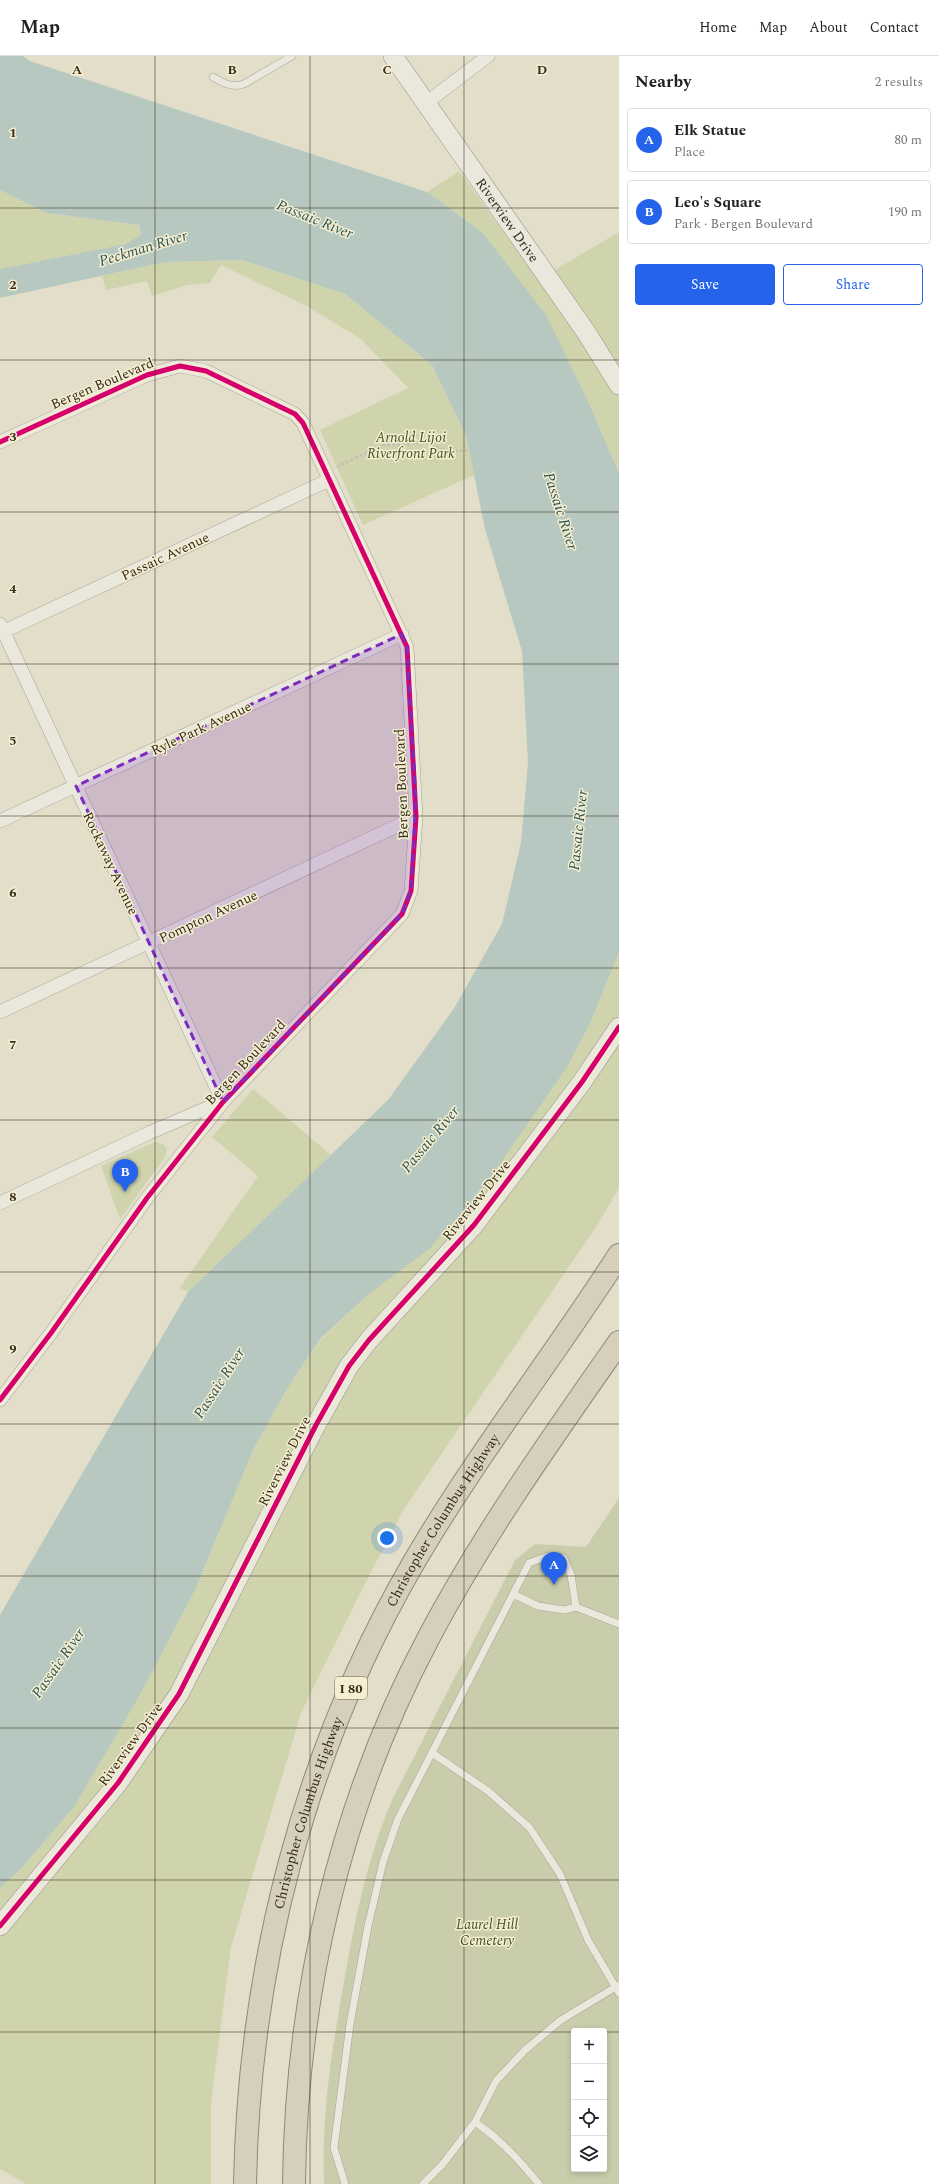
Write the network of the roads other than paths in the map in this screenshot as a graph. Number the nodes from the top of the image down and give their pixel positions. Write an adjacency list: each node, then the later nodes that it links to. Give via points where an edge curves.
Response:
1 (292, 56): 4 (lane, via 244,84 225,84)
2 (393, 56): 5 (street, Riverview Drive)
3 (488, 56): 5 (street)
4 (213, 77)
5 (426, 103): 6 (street, Riverview Drive, via 597,349)
6 (619, 385)
7 (0, 442): 8 (street, Bergen Boulevard, via 147,376 180,366 206,371 296,414 303,423)
8 (328, 476): 9 (street, Passaic Avenue); 10 (street, Bergen Boulevard)
9 (1, 630): 11 (street, Rockaway Avenue)
10 (402, 634): 11 (street, Ryle Park Avenue); 12 (street, Bergen Boulevard, via 407,647)
11 (76, 786): 13 (street, Ryle Park Avenue); 14 (street, Rockaway Avenue)
12 (416, 817): 14 (street, Pompton Avenue); 17 (street, Bergen Boulevard, via 411,891 402,914)
13 (0, 821)
14 (149, 944): 15 (street, Pompton Avenue); 17 (street, Rockaway Avenue)
15 (0, 1012)
16 (619, 1027): 26 (street, Riverview Drive, via 582,1082 474,1225 369,1340 349,1366 316,1424 179,1694 118,1783)
17 (223, 1102): 18 (street, via 149,1133); 21 (street, Bergen Boulevard, via 147,1198 52,1333)
18 (0, 1204)
19 (619, 1255): 29 (highway, Christopher Columbus Highway / I 80, via 442,1516 387,1612 340,1714 302,1816 272,1931 250,2079)
20 (619, 1342): 30 (highway, via 505,1508 462,1577 428,1639 383,1737 346,1841 318,1953 302,2052)
21 (0, 1398)
22 (513, 1594): 23 (lane, via 538,1606 564,1610); 23 (lane, via 529,1563 548,1556 564,1558 571,1575); 25 (lane)
23 (576, 1607): 24 (lane)
24 (619, 1624)
25 (432, 1753): 27 (lane, via 488,1791 529,1827 560,1874 588,1940); 31 (lane, via 398,1819 383,1862 368,1926 350,2024 334,2148)
26 (0, 1926)
27 (617, 1988): 28 (lane, via 561,2020 525,2050 496,2081)
28 (475, 2122): 32 (lane, via 442,2165); 33 (lane, via 514,2153)
29 (245, 2184)
30 (294, 2184)
31 (345, 2184)
32 (423, 2184)
33 (539, 2184)

